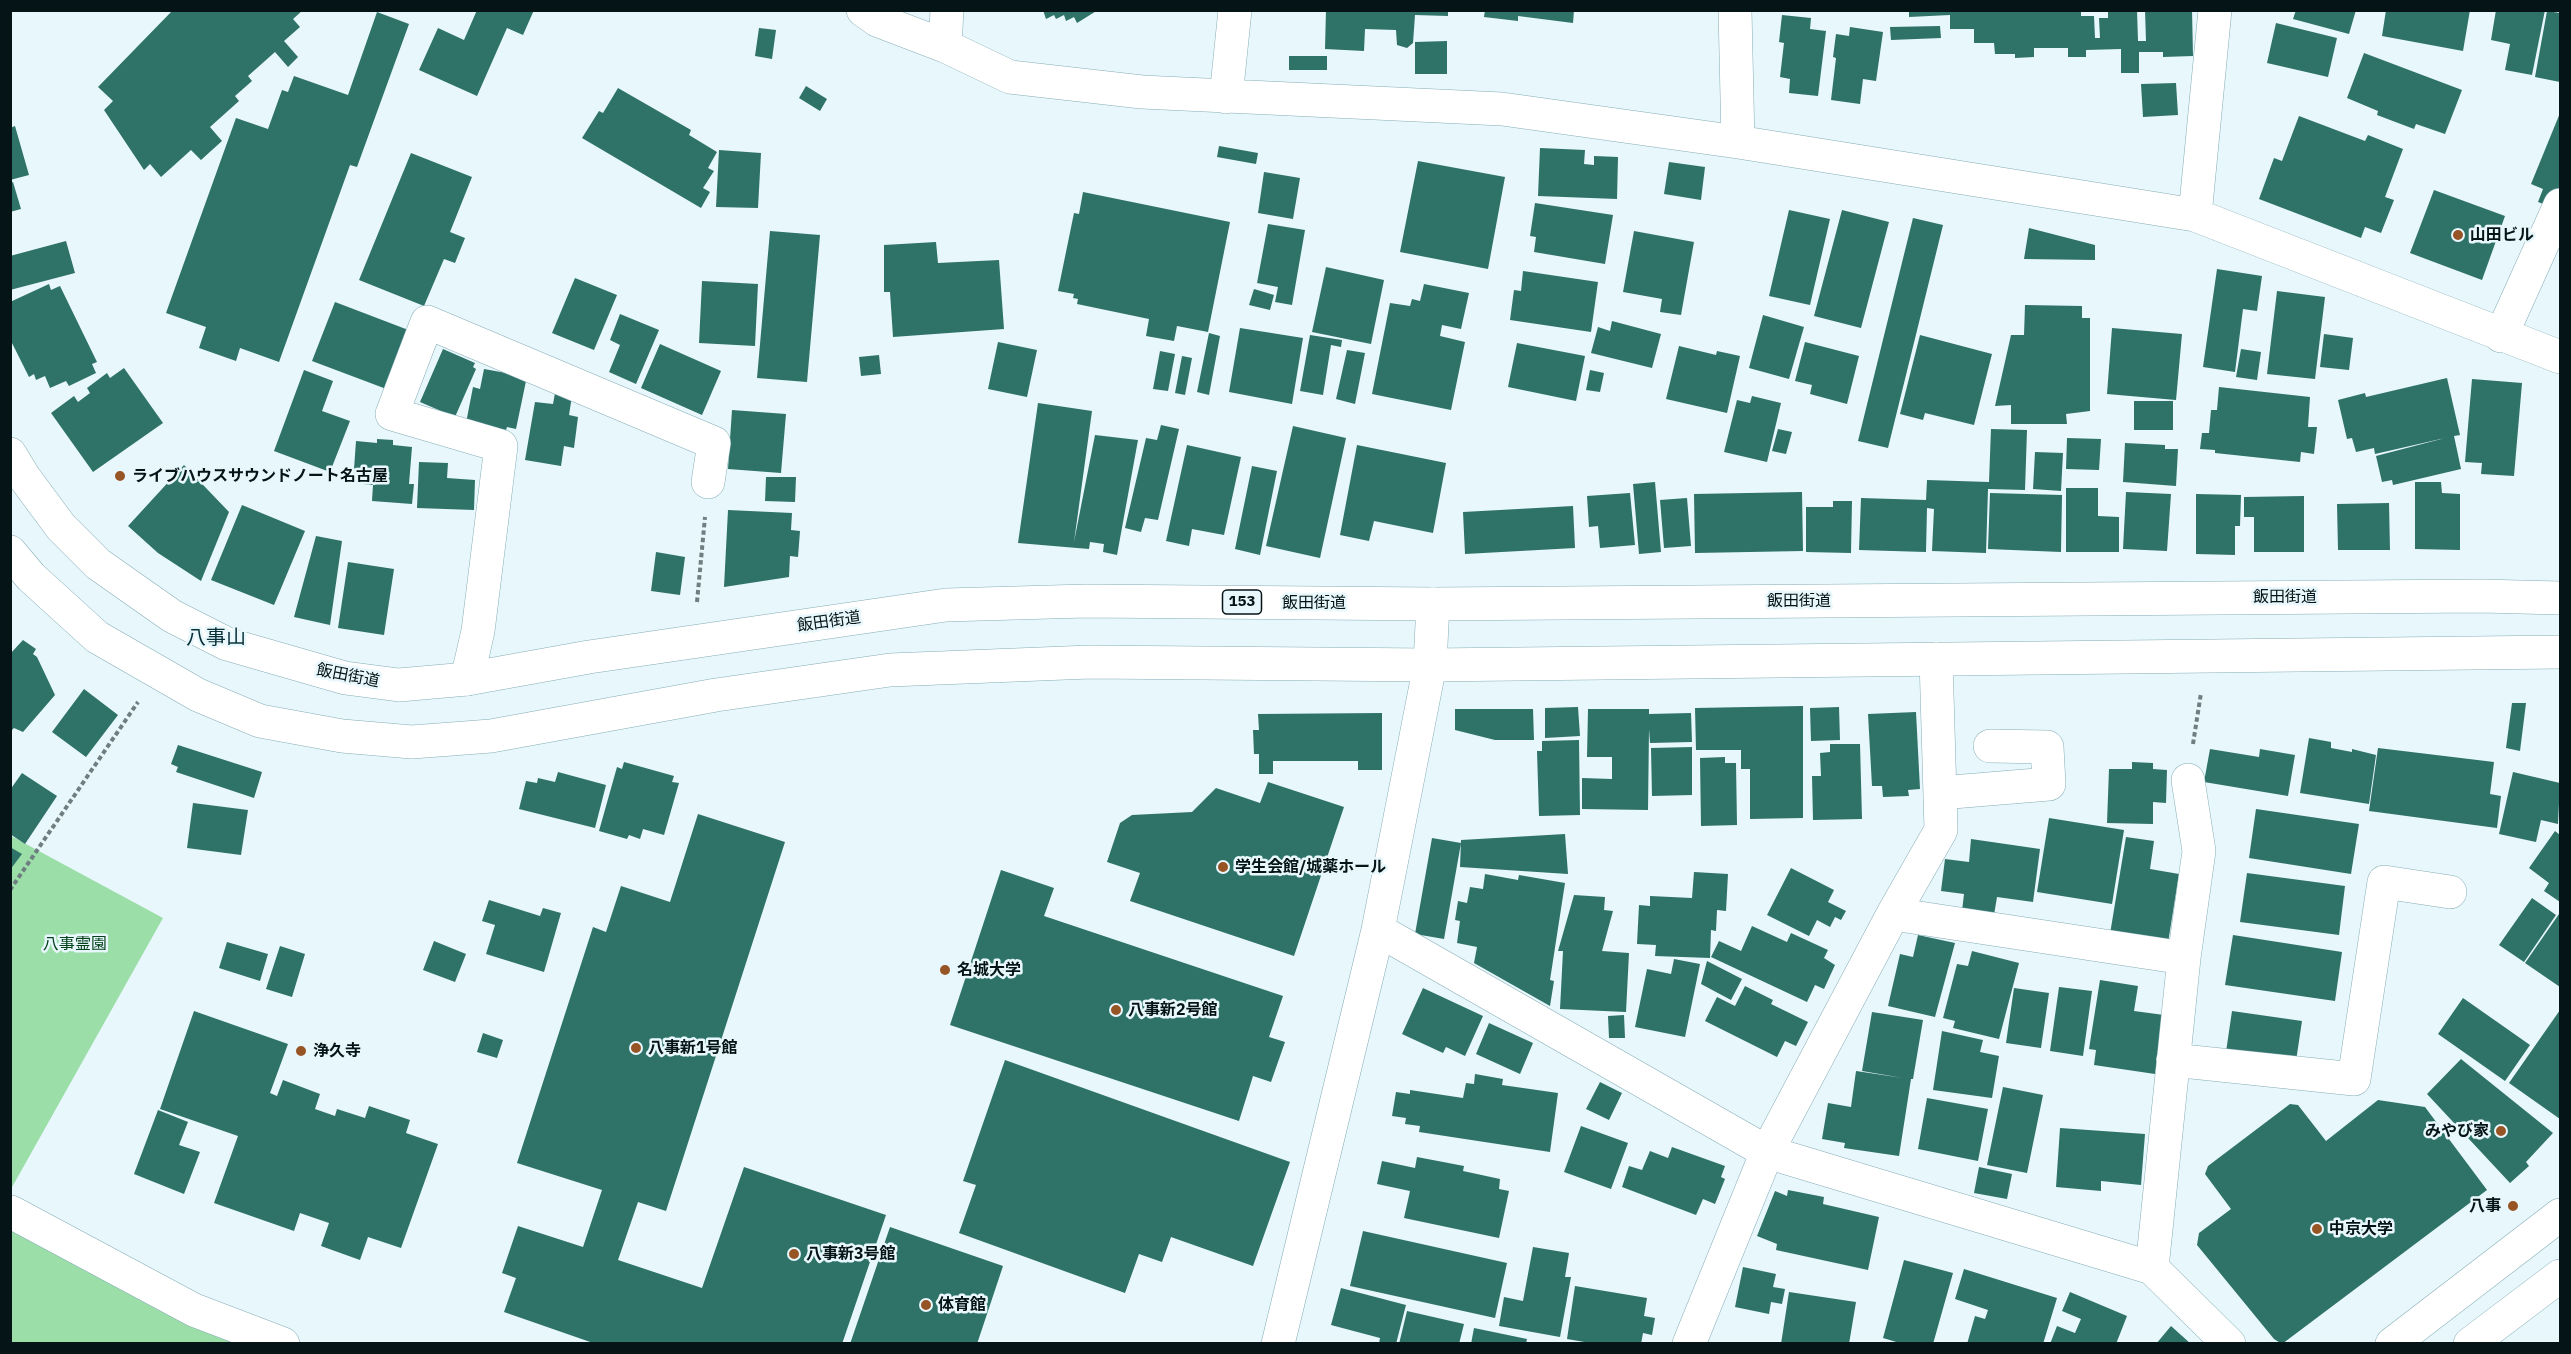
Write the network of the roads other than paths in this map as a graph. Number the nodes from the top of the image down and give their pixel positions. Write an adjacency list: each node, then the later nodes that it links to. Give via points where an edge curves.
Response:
1 (863, 10): 6 (main road, via 877,20)
2 (947, 10): 6 (main road)
3 (1235, 10): 7 (main road)
4 (1735, 10): 8 (main road)
5 (2215, 10): 10 (main road)
6 (945, 46): 7 (main road, via 1010,77)
7 (1227, 97): 8 (main road, via 1502,109)
8 (1738, 142): 10 (main road)
9 (2560, 205): 11 (main road)
10 (2195, 215): 11 (main road)
11 (2501, 336): 12 (main road)
12 (2560, 357)
13 (10, 454): 21 (main road, 飯田街道 / 153, via 61,527 98,564 172,616 227,645 345,678 399,684)
14 (708, 482): 21 (main road, via 714,443 427,322 392,414 501,446 478,631)
15 (10, 552): 20 (main road, via 31,577 97,637 198,696 260,721 342,736 400,741 491,736 716,695 890,670 1090,662)
16 (2560, 598): 17 (main road, 飯田街道 / 153)
17 (1433, 604): 20 (main road); 21 (main road, 飯田街道 / 153, via 1086,601 946,605 589,657)
18 (2560, 652): 19 (main road)
19 (1936, 658): 20 (main road); 24 (main road)
20 (1430, 665): 27 (main road)
21 (467, 679)
22 (1990, 746): 24 (main road, via 2047,747 2049,784)
23 (2188, 780): 28 (main road, via 2199,851)
24 (1940, 794): 26 (main road, via 1941,830)
25 (2450, 892): 29 (main road, via 2384,882 2354,1079)
26 (1893, 914): 28 (main road); 30 (main road)
27 (1378, 930): 30 (main road); 36 (main road)
28 (2184, 957): 29 (main road)
29 (2173, 1060): 33 (main road)
30 (1767, 1152): 33 (main road); 37 (main road)
31 (11, 1212): 35 (main road, via 194,1310)
32 (2560, 1215): 39 (main road)
33 (2152, 1268): 38 (main road)
34 (2560, 1276): 40 (main road)
35 (283, 1344)
36 (1278, 1344)
37 (1689, 1344)
38 (2229, 1344)
39 (2392, 1344)
40 (2470, 1344)

